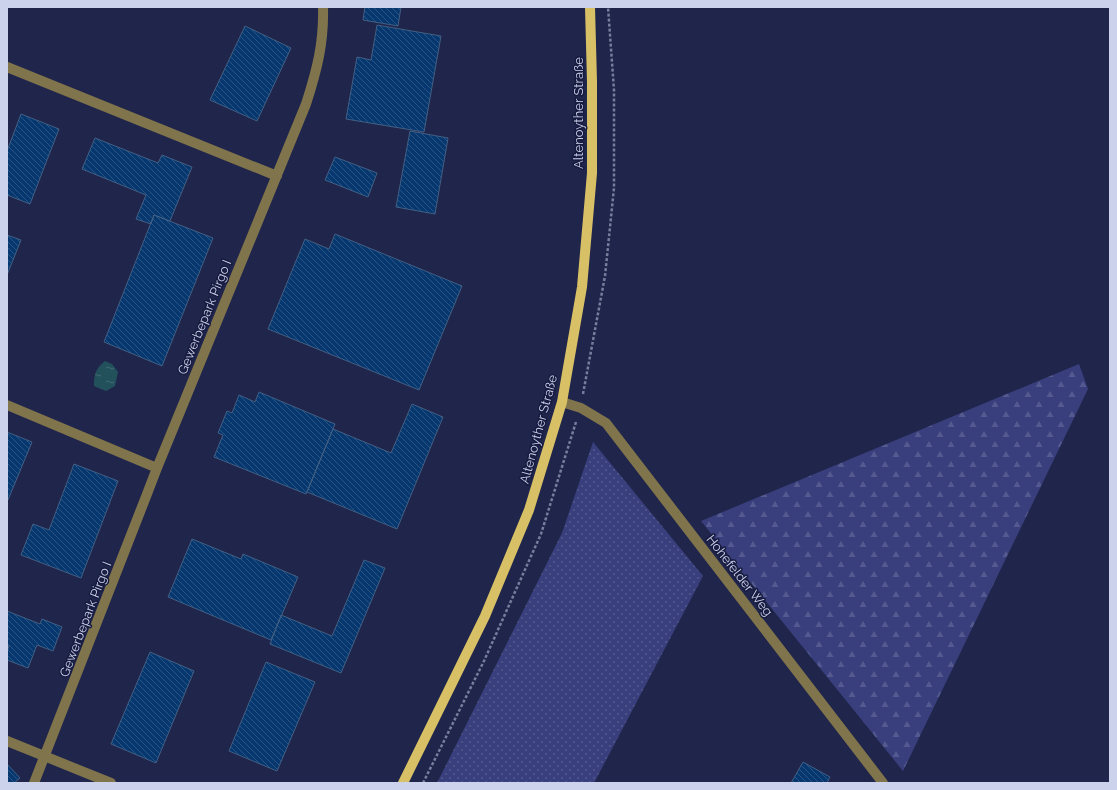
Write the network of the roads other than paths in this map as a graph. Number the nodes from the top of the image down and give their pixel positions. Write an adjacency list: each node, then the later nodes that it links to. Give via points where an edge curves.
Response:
1 (323, 7): 4 (street, Gewerbepark Pirgo I, via 324,30 318,67 306,104)
2 (590, 7): 5 (main road, Altenoyther Straße, via 592,173 582,287)
3 (7, 67): 4 (street)
4 (276, 176): 7 (street, Gewerbepark Pirgo I)
5 (562, 402): 12 (main road, Altenoyther Straße, via 529,510 485,616); 13 (street, Hohefelder Weg, via 581,408 606,423)
6 (7, 405): 7 (street)
7 (157, 468): 9 (street, Gewerbepark Pirgo I)
8 (7, 741): 9 (street)
9 (45, 756): 10 (street, Gewerbepark Pirgo I); 11 (street)
10 (34, 783)
11 (111, 783)
12 (403, 783)
13 (883, 783)

